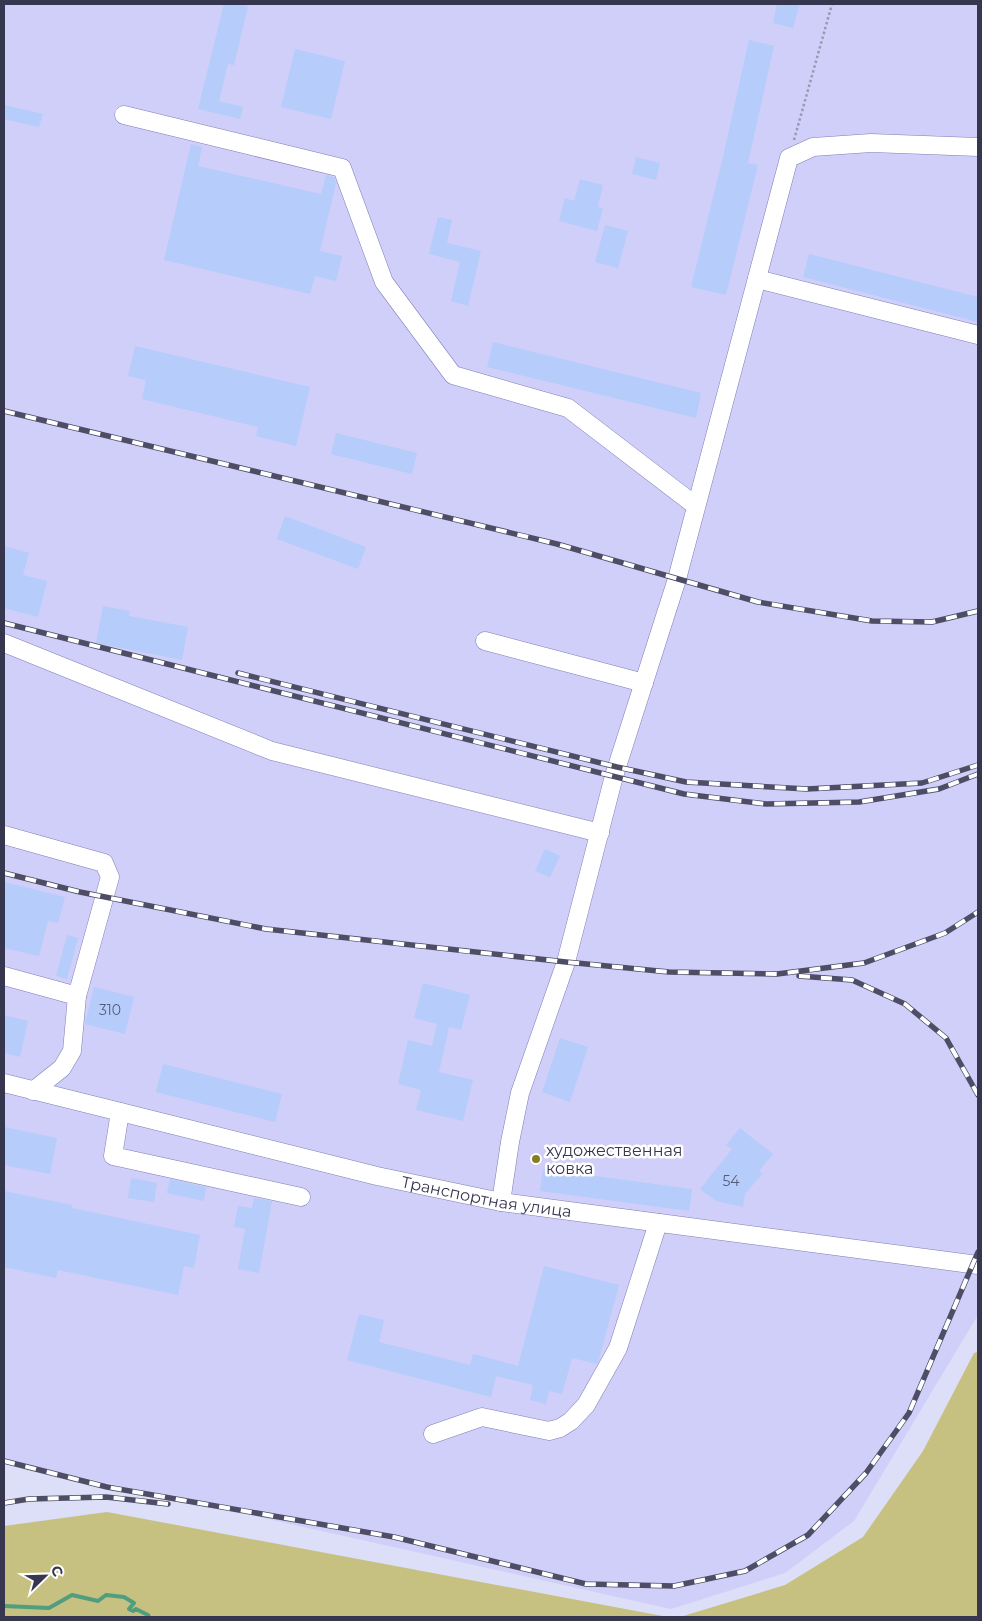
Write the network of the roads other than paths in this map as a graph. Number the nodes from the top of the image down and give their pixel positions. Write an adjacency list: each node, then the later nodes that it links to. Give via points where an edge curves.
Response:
1 (124, 115): 5 (street, via 342,168 384,282 452,375 568,408)
2 (978, 147): 3 (street, via 871,143 813,147 789,158)
3 (757, 279): 4 (street); 5 (street)
4 (978, 335)
5 (696, 506): 8 (street)
6 (485, 642): 8 (street)
7 (4, 643): 9 (street, via 272,751)
8 (644, 683): 9 (street, via 614,776)
9 (600, 833): 17 (street, via 566,962 520,1093)
10 (4, 835): 12 (street, via 104,863 110,877)
11 (4, 976): 12 (street)
12 (77, 996): 14 (street, via 72,1051 62,1068)
13 (4, 1083): 14 (street, Транспортная улица)
14 (32, 1090): 15 (street, Транспортная улица)
15 (120, 1112): 16 (street, via 113,1156); 17 (street, Транспортная улица, via 377,1176)
16 (301, 1197)
17 (501, 1202): 18 (street, Транспортная улица)
18 (658, 1223): 19 (street, Транспортная улица); 20 (street, via 618,1348 586,1405 571,1421 549,1431 482,1417)
19 (978, 1265)
20 (433, 1434)

